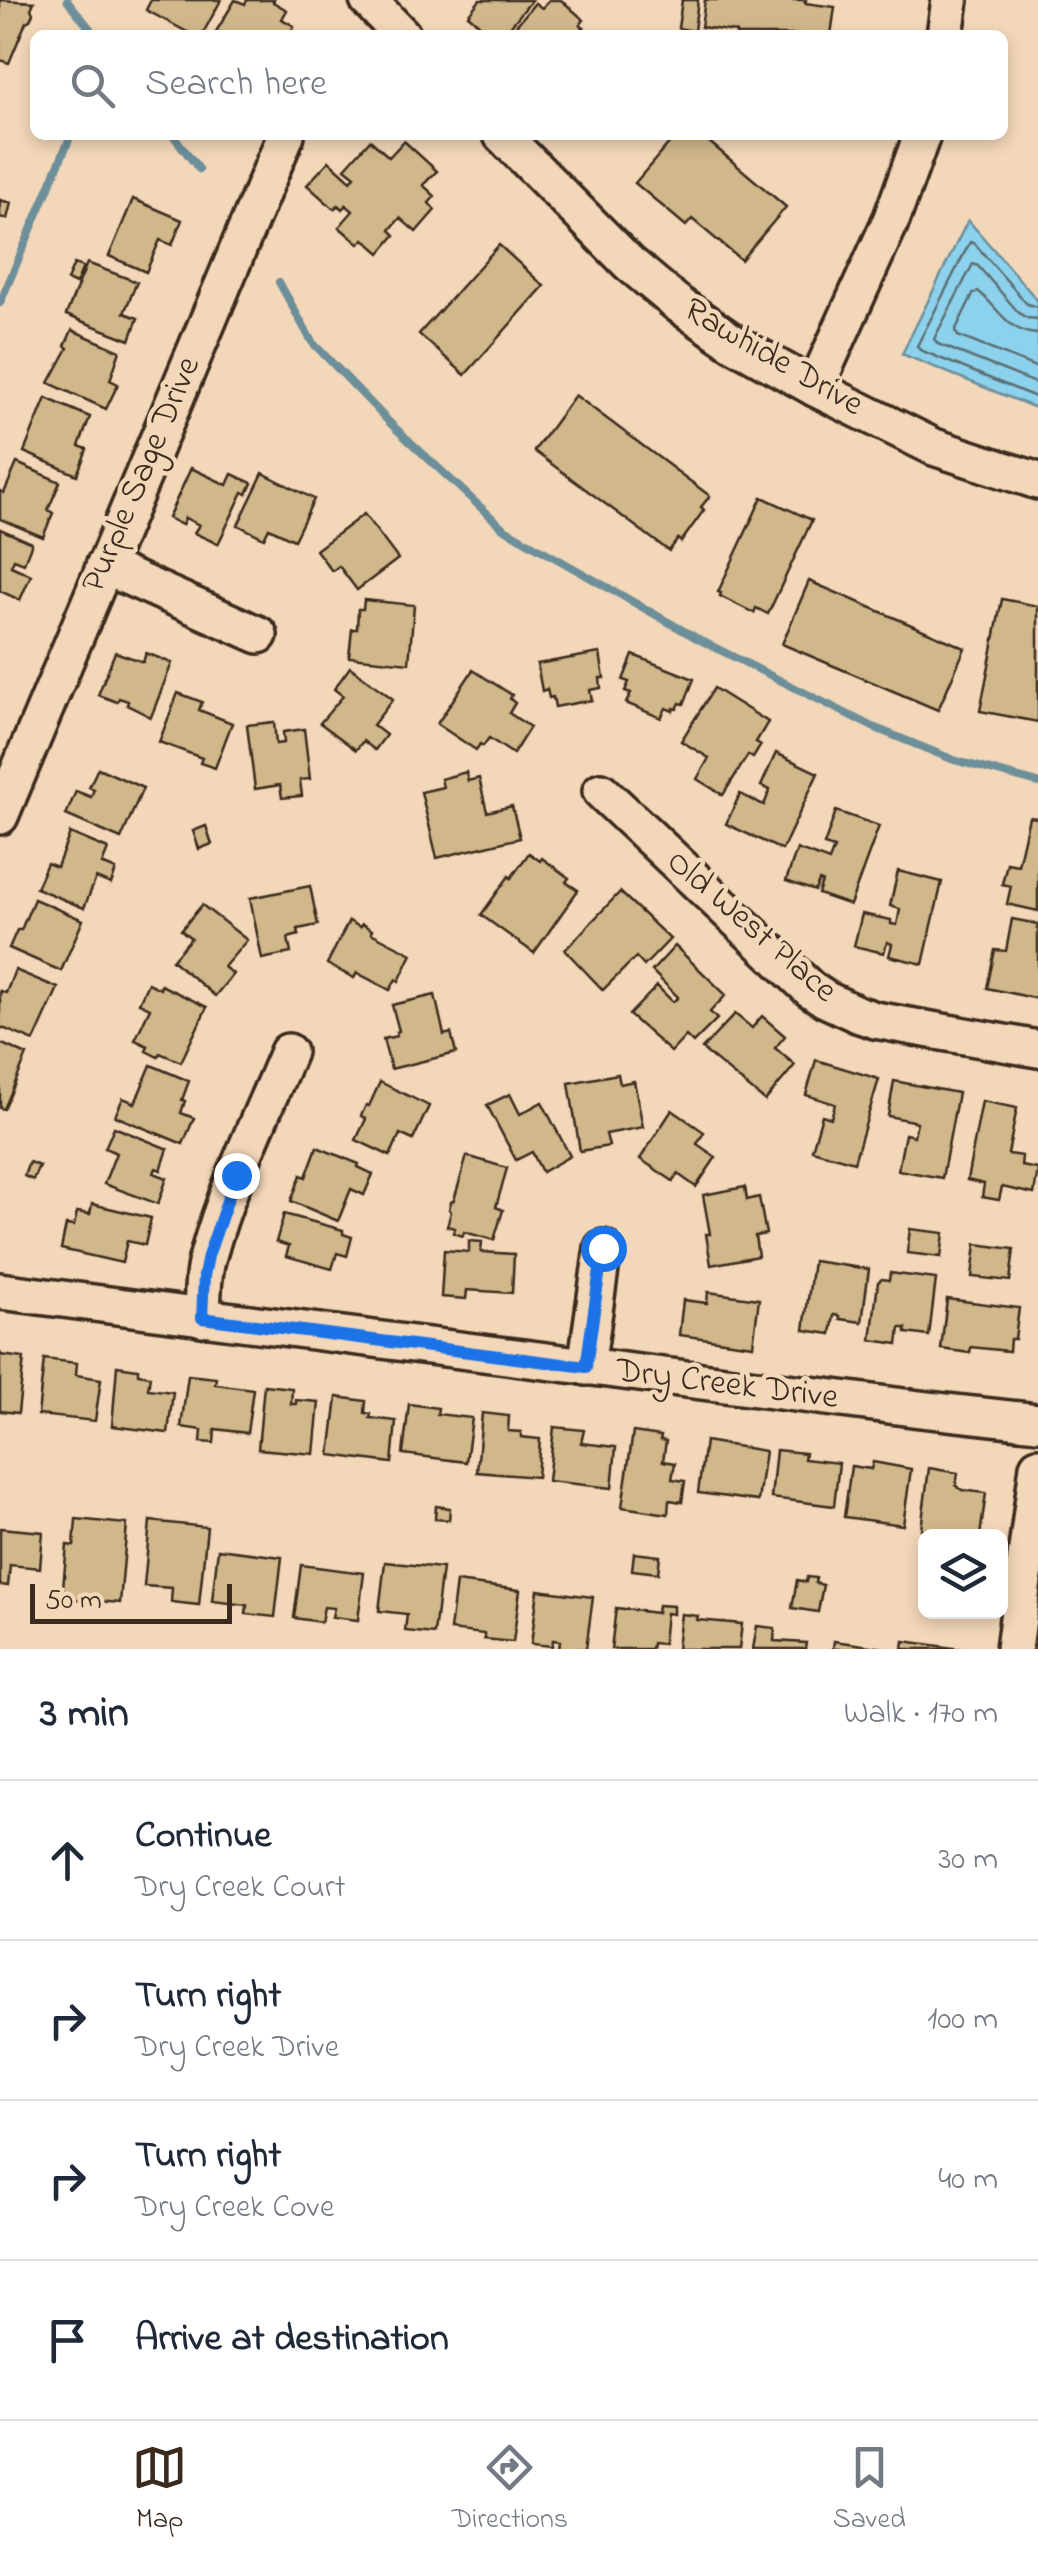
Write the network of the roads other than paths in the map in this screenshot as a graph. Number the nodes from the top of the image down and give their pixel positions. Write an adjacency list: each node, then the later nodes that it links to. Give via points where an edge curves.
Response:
1 (950, 0): 2 (street)
2 (946, 30)
3 (284, 140): 8 (street, Purple Sage Drive)
4 (507, 140): 6 (street, Rawhide Drive, via 678,304)
5 (920, 140): 6 (street)
6 (815, 388): 7 (street, Rawhide Drive, via 934,447)
7 (1038, 481)
8 (104, 566): 9 (street); 11 (street, Purple Sage Drive)
9 (258, 634)
10 (600, 791): 12 (street, Old West Place, via 824,999 875,1020)
11 (0, 816)
12 (1038, 1049)
13 (288, 1052): 16 (street, via 208,1256)
14 (603, 1248): 17 (street)
15 (0, 1291): 16 (street, Dry Creek Drive)
16 (202, 1318): 17 (street, Dry Creek Drive)
17 (586, 1367): 18 (street, Dry Creek Drive)
18 (1038, 1422)
19 (1038, 1466): 20 (street)
20 (1014, 1649)

